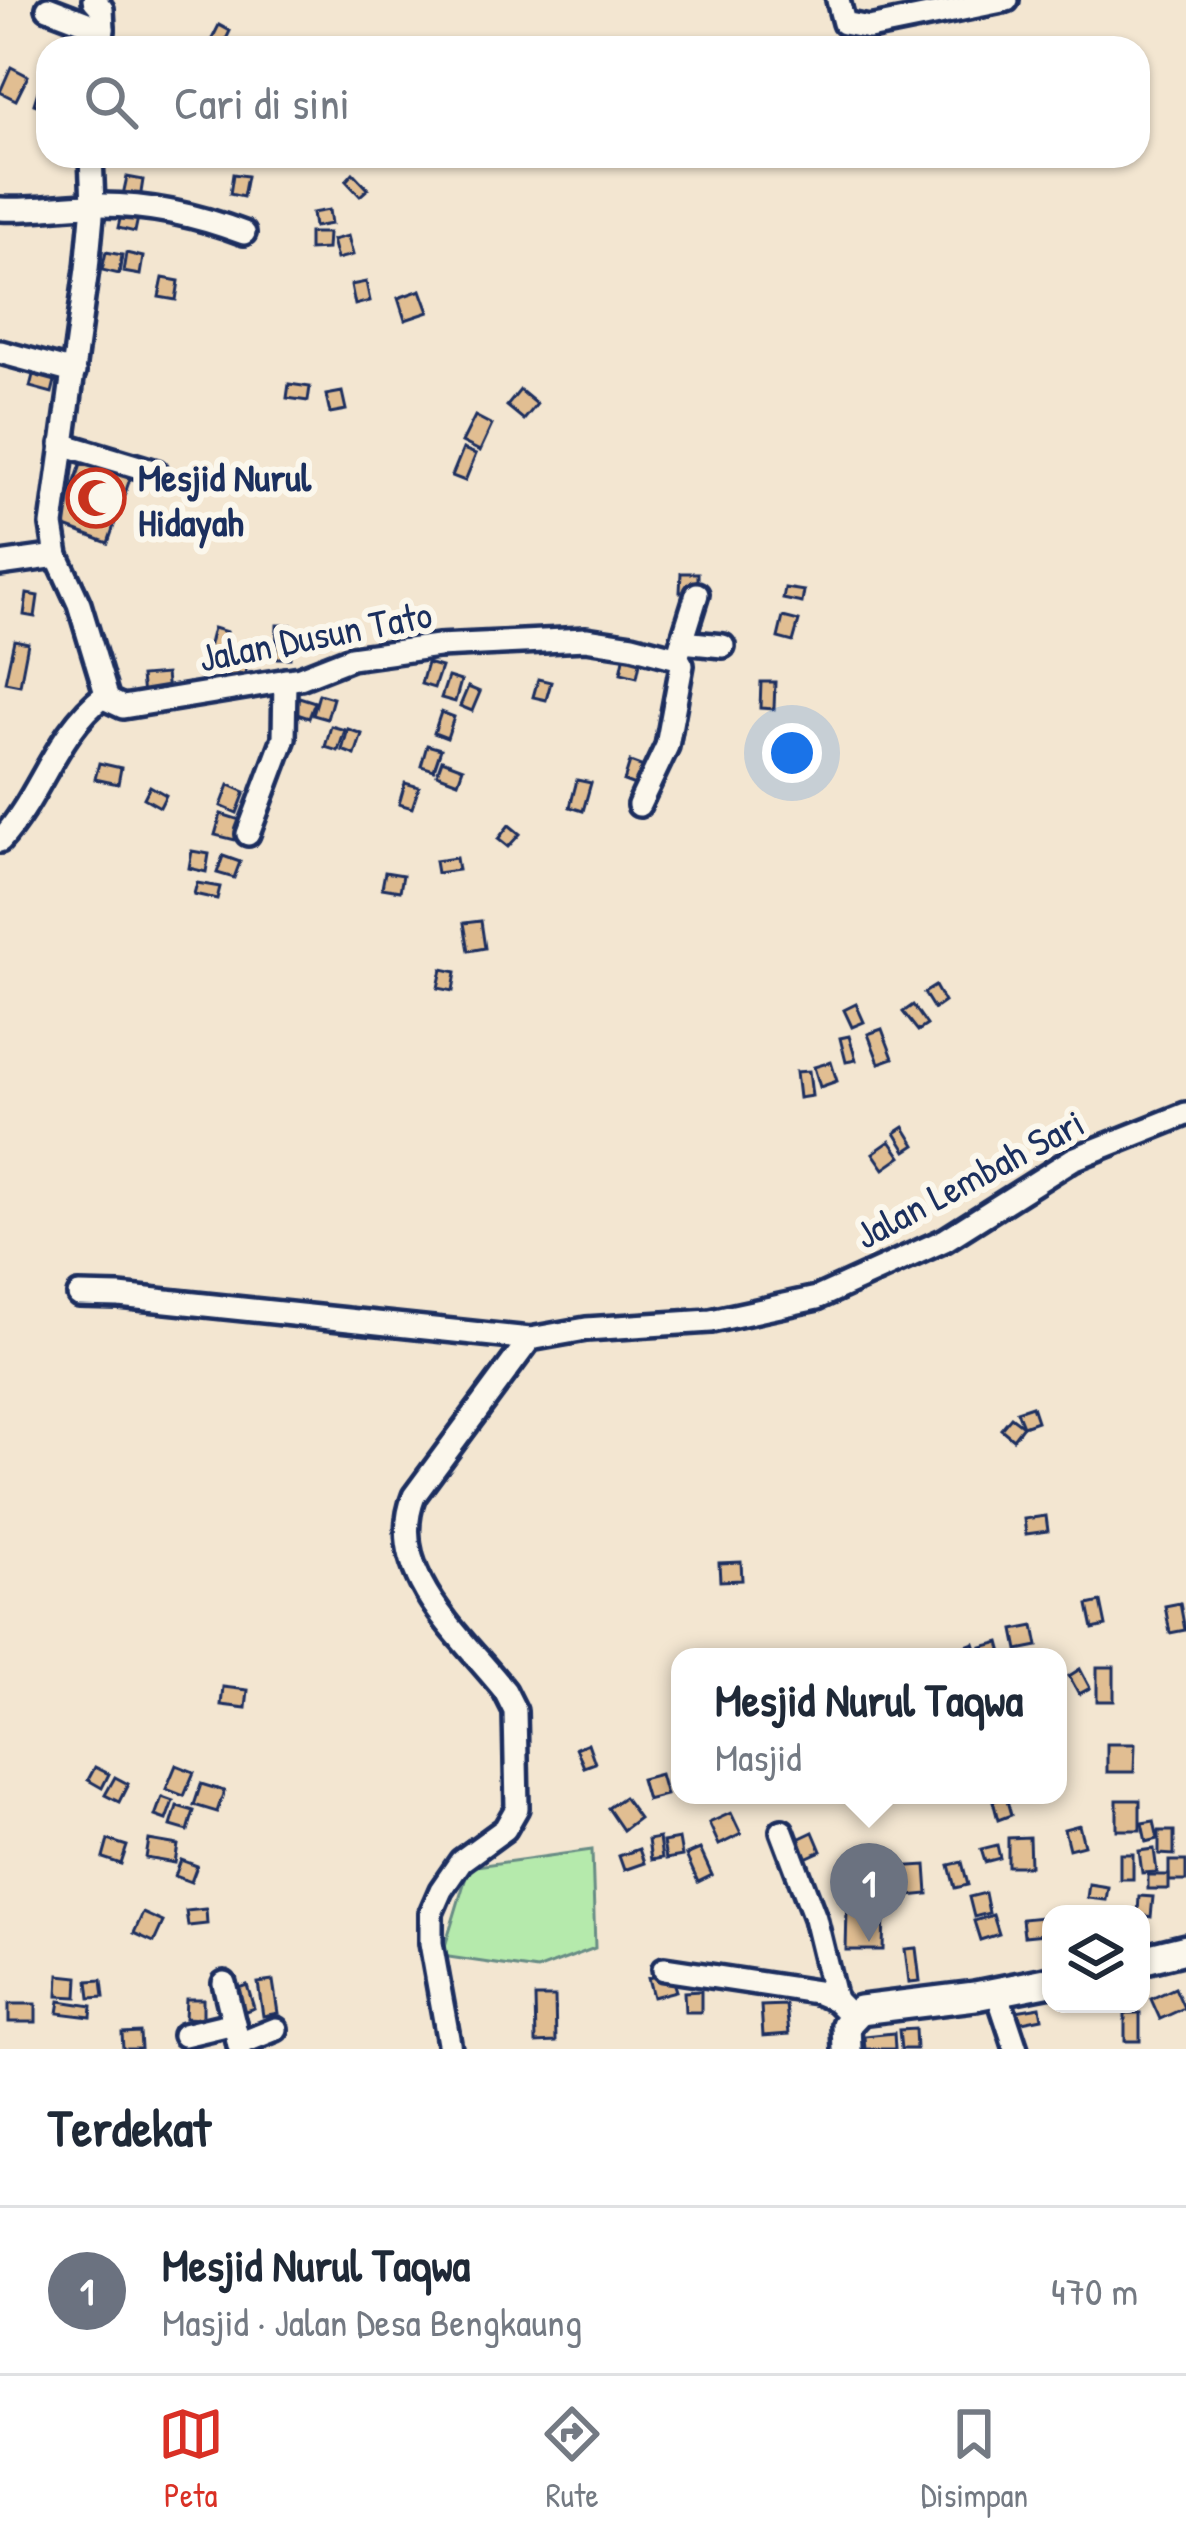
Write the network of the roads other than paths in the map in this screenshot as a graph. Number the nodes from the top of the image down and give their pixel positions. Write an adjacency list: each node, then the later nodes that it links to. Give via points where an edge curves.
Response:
1 (94, 0): 6 (street)
2 (838, 0): 3 (street, via 844,23 869,28)
3 (1006, 0)
4 (48, 8): 5 (street)
5 (97, 36)
6 (102, 36)
7 (92, 168): 8 (street)
8 (93, 205): 9 (street); 10 (street, via 152,208); 12 (street)
9 (0, 209)
10 (244, 232)
11 (0, 352): 12 (street)
12 (74, 372): 13 (street)
13 (62, 444): 14 (street); 15 (street, via 53,496)
14 (156, 472)
15 (57, 556): 16 (street); 21 (street)
16 (0, 564)
17 (697, 594): 19 (street)
18 (723, 646): 19 (street, Jalan Dusun Tato)
19 (679, 650): 20 (street, Jalan Dusun Tato, via 586,639 482,643 351,658); 22 (street, via 670,734)
20 (285, 680): 21 (street, Jalan Dusun Tato, via 123,707); 23 (street, via 284,738)
21 (105, 695): 24 (street, via 83,713)
22 (639, 805)
23 (248, 834)
24 (0, 841)
25 (1186, 1114): 27 (street, Jalan Lembah Sari, via 1073,1159 945,1240 817,1298 711,1321)
26 (79, 1295): 27 (street, Jalan Lembah Sari)
27 (530, 1339): 39 (street, via 414,1496 406,1520 419,1582 514,1711 517,1808 506,1829 461,1862 431,1913)
28 (782, 1831): 35 (street)
29 (1186, 1949): 30 (street)
30 (1150, 1958)
31 (664, 1969): 35 (street, via 799,1988)
32 (224, 1983): 38 (street)
33 (1042, 1983): 34 (street)
34 (997, 1993): 35 (street); 41 (street)
35 (843, 2008): 40 (street)
36 (276, 2029): 38 (street)
37 (184, 2035): 38 (street)
38 (237, 2039)
39 (450, 2049)
40 (847, 2049)
41 (1016, 2049)

